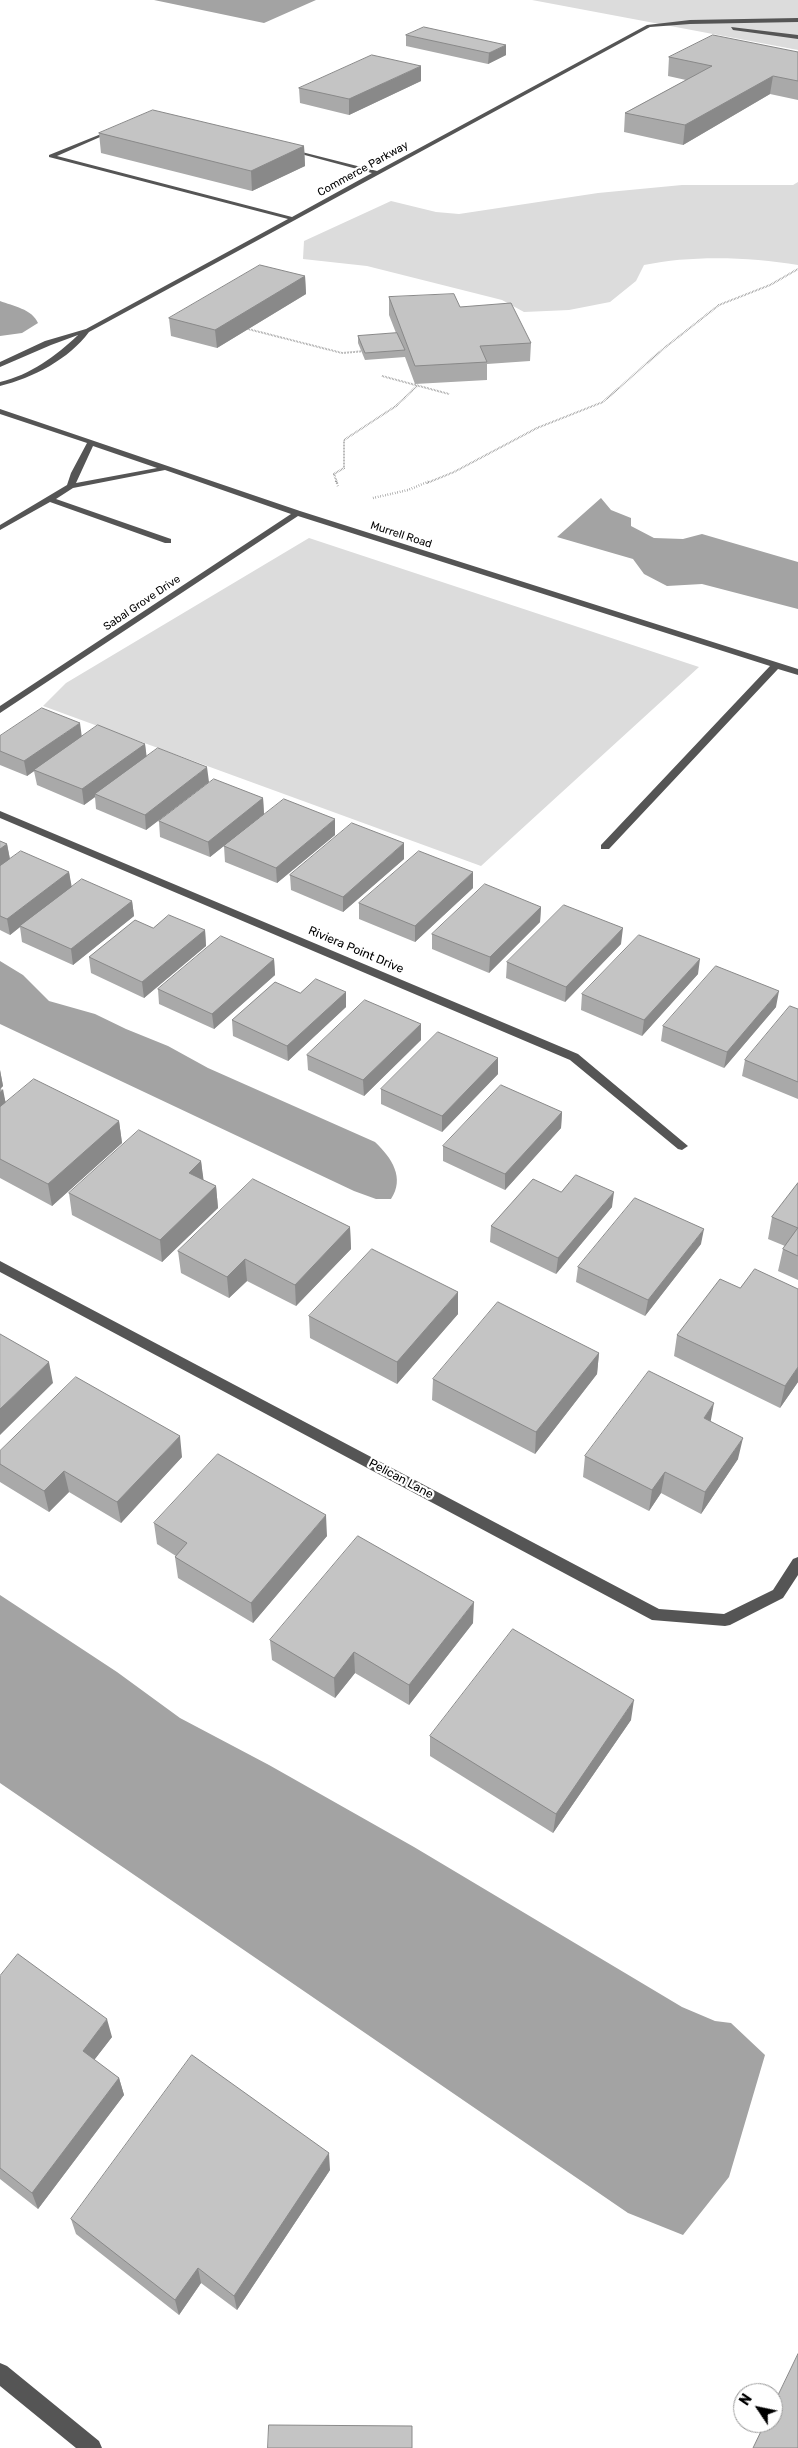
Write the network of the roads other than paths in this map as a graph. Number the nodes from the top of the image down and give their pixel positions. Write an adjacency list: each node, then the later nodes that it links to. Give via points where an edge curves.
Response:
1 (798, 20): 2 (street)
2 (690, 22): 3 (street); 6 (street, Commerce Parkway, via 647,27)
3 (798, 37)
4 (118, 127): 7 (street, via 51,156)
5 (278, 147): 6 (street)
6 (378, 173): 7 (street, Commerce Parkway)
7 (294, 219): 8 (street, Commerce Parkway)
8 (88, 330): 9 (street, Commerce Parkway); 10 (street, Commerce Parkway, via 66,352 11,382)
9 (0, 365)
10 (0, 384)
11 (0, 411): 12 (street, Murrell Road)
12 (91, 443): 13 (street, Murrell Road); 14 (street)
13 (164, 468): 14 (street); 16 (street, Murrell Road)
14 (71, 486): 15 (street)
15 (49, 499): 17 (street); 18 (street)
16 (297, 513): 19 (street, Murrell Road); 21 (street, Sabal Grove Drive)
17 (0, 528)
18 (168, 540)
19 (776, 666): 20 (street, Murrell Road); 23 (street)
20 (798, 672)
21 (0, 710)
22 (0, 814): 24 (street, Riviera Point Drive, via 574,1058)
23 (606, 847)
24 (682, 1146)
25 (0, 1266): 26 (street, Pelican Lane, via 657,1614 725,1620 778,1594)
26 (798, 1563)
27 (0, 2373): 28 (street)
28 (92, 2448)

